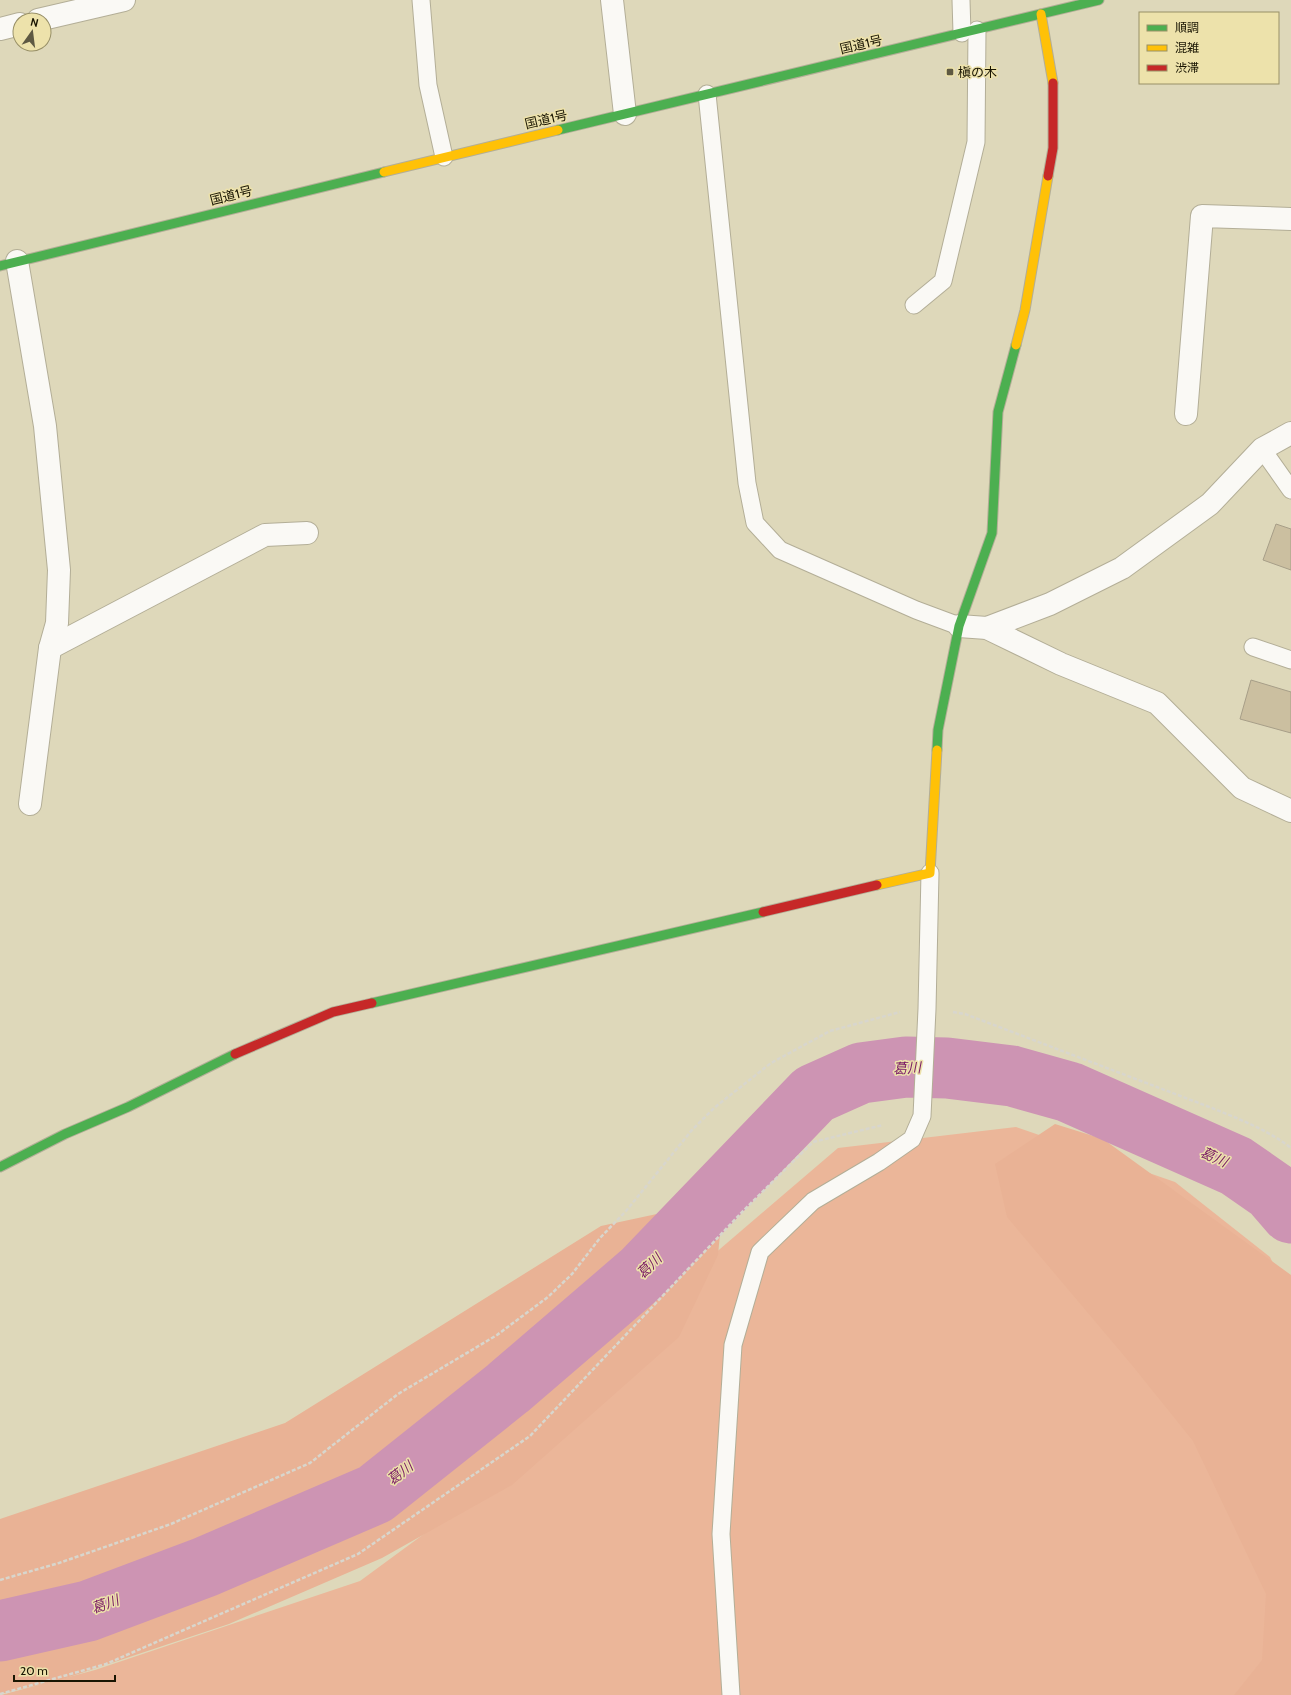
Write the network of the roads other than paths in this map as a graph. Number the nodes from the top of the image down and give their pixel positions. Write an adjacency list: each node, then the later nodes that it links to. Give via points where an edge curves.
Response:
1 (124, 0): 7 (street)
2 (421, 0): 13 (lane, via 428,85)
3 (612, 0): 12 (street)
4 (961, 0): 10 (lane)
5 (1099, 0): 6 (main road, 国道1号)
6 (1041, 14): 10 (main road, 国道1号); 22 (main road, via 1054,84 1053,148 1026,310 998,412 992,533)
7 (52, 17)
8 (12, 26): 9 (street)
9 (0, 29)
10 (970, 32): 11 (main road, 国道1号); 16 (lane, via 976,142 943,281)
11 (707, 94): 12 (main road, 国道1号); 22 (lane, via 747,483 755,523 780,550 916,610)
12 (625, 114): 13 (main road, 国道1号)
13 (444, 156): 15 (main road, 国道1号)
14 (1291, 219): 17 (street, via 1202,216)
15 (8, 264): 25 (street, via 45,426 59,570 57,623)
16 (914, 304)
17 (1186, 414)
18 (1291, 433): 19 (street)
19 (1262, 449): 20 (lane); 23 (street, via 1210,504 1122,568 1050,604)
20 (1291, 490)
21 (307, 533): 25 (street, via 265,535)
22 (959, 626): 23 (street); 29 (main road, via 938,730)
23 (987, 628): 28 (street, via 1061,664 1157,704 1242,788)
24 (1253, 647): 26 (lane)
25 (50, 648): 27 (street)
26 (1291, 660)
27 (30, 804)
28 (1291, 811)
29 (930, 872): 30 (main road, via 333,1012 240,1052); 31 (lane, via 922,1114 912,1139 813,1201 760,1252 733,1344 721,1534)
30 (0, 1167)
31 (731, 1695)

